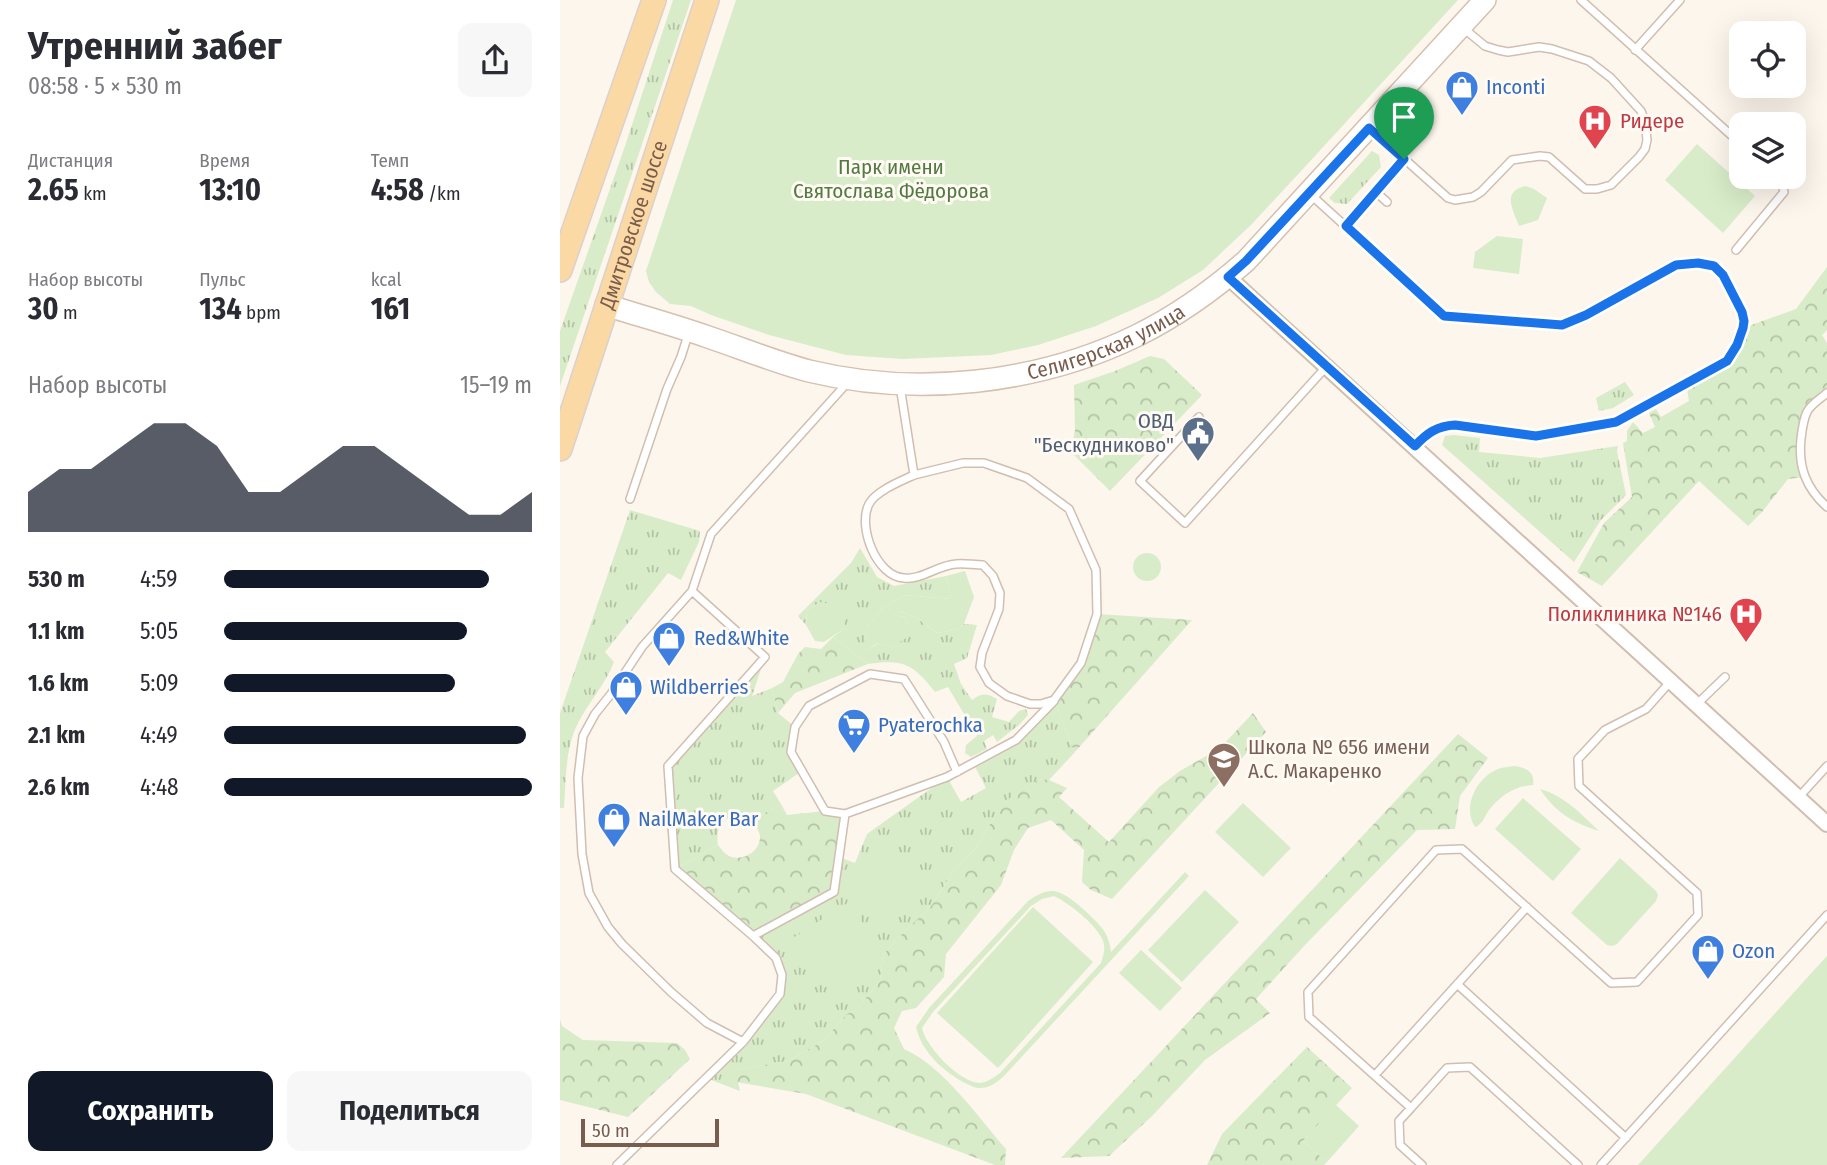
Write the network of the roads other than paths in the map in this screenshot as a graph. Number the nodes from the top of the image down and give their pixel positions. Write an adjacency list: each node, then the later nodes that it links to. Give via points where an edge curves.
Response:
1 (654, 0): 17 (main road)
2 (707, 0): 19 (main road, Дмитровское шоссе)
3 (1485, 0): 6 (street, Селигерская улица)
4 (1581, 0): 7 (lane)
5 (1681, 0): 7 (lane)
6 (1461, 27): 8 (street, Селигерская улица); 10 (lane, via 1498,50 1539,47 1589,61 1641,111 1645,149 1611,185 1597,189 1585,189 1549,157 1531,156 1512,160 1473,197 1455,200)
7 (1635, 50): 9 (lane)
8 (1369, 128): 10 (lane); 13 (street, Селигерская улица)
9 (1729, 133)
10 (1404, 159): 12 (lane)
11 (1782, 189): 16 (lane)
12 (1375, 191): 14 (lane); 15 (lane)
13 (1309, 193): 15 (lane); 18 (street, Селигерская улица)
14 (1387, 202)
15 (1346, 226): 26 (lane, via 1444,316 1562,325 1676,265 1698,263 1714,266 1723,275 1742,312 1743,328 1727,361 1616,422 1536,436 1445,426)
16 (1736, 250)
17 (560, 270)
18 (1228, 277): 21 (street); 23 (street, Селигерская улица, via 1168,319 1101,351 984,381)
19 (606, 305): 20 (street, Селигерская улица); 27 (main road, Дмитровское шоссе)
20 (690, 331): 22 (street, Селигерская улица, via 808,371); 29 (lane)
21 (1326, 366): 25 (lane, via 1185,523 1140,481); 26 (street)
22 (851, 379): 23 (street, Селигерская улица); 31 (lane, via 711,534)
23 (900, 383): 28 (lane)
24 (1827, 393): 30 (lane, via 1806,413 1800,455 1805,477)
25 (1199, 417)
26 (1415, 446): 33 (street)
27 (560, 449)
28 (914, 475): 34 (lane, via 963,463 984,463 1027,478 1069,509 1096,570 1097,614 1081,663); 34 (lane, via 890,486 870,503 865,519 875,555 902,579 954,564 982,565 1000,593 980,667 989,683 1007,696 1030,704)
29 (630, 499)
30 (1827, 507)
31 (692, 591): 43 (lane, via 765,657 668,766 675,869); 45 (lane, via 642,646 583,736 578,778 582,854 589,893 622,944 707,1023)
32 (1725, 677): 35 (lane)
33 (1670, 682): 35 (street); 41 (lane, via 1646,709 1605,730 1578,760 1579,786 1697,893 1698,915 1637,982 1611,983)
34 (1054, 700): 37 (lane, via 1016,740)
35 (1696, 706): 38 (street)
36 (1827, 766): 38 (lane)
37 (957, 772): 39 (lane); 39 (lane, via 904,678 870,674 809,706 795,727 791,752 811,788 825,811)
38 (1798, 798): 40 (street)
39 (845, 814): 43 (lane, via 834,891)
40 (1827, 824)
41 (1527, 907): 44 (lane); 46 (lane, via 1462,849 1436,850 1308,992 1310,1017)
42 (1827, 915): 48 (lane)
43 (753, 936): 45 (lane, via 776,958 782,975 780,995)
44 (1457, 984): 46 (lane); 48 (lane)
45 (743, 1042): 49 (lane)
46 (1375, 1075): 47 (lane)
47 (1411, 1108): 50 (lane, via 1399,1121 1400,1145); 51 (lane, via 1447,1068 1470,1067)
48 (1626, 1138): 52 (lane)
49 (617, 1165)
50 (1422, 1165)
51 (1578, 1165)
52 (1601, 1165)

